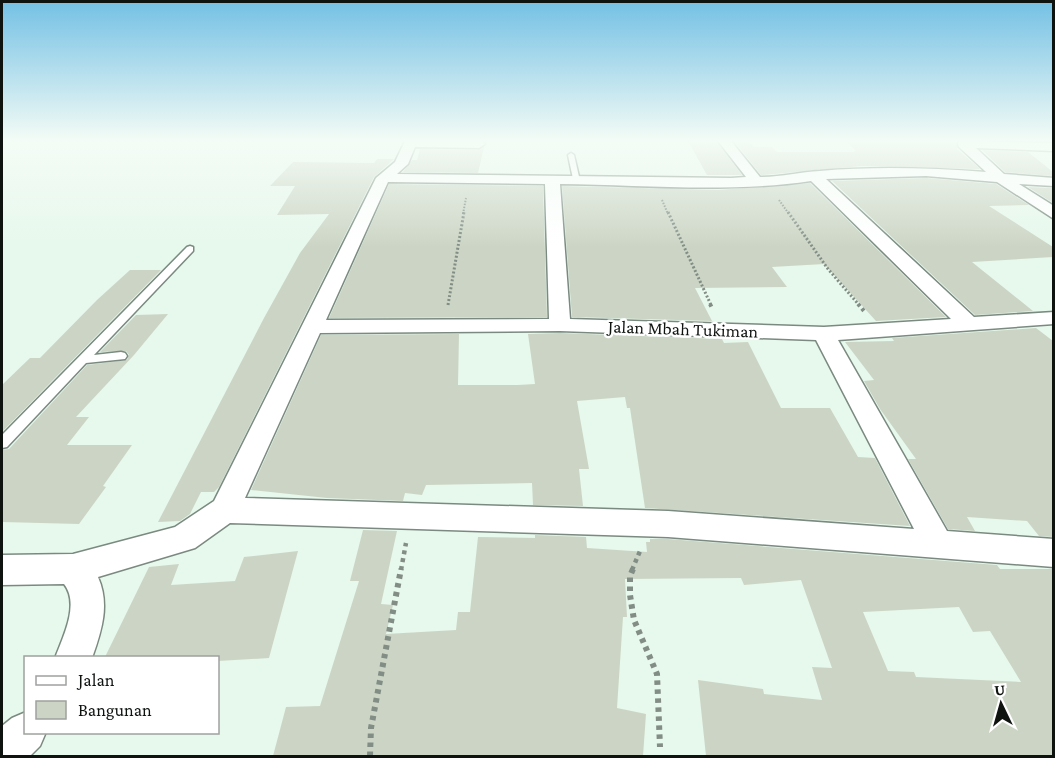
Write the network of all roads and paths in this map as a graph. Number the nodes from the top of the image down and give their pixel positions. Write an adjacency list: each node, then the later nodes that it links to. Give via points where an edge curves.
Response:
1 (757, 176): 11 (street)
2 (809, 176): 11 (street)
3 (813, 176): 17 (street)
4 (985, 176): 6 (street)
5 (384, 177): 7 (street); 18 (street)
6 (999, 177): 12 (street); 13 (street)
7 (469, 178): 8 (street); 19 (path)
8 (552, 179): 9 (street); 16 (street)
9 (577, 179): 10 (street)
10 (653, 180): 11 (street); 20 (path)
11 (761, 181): 21 (path)
12 (1053, 182)
13 (1053, 214)
14 (190, 249): 24 (lane)
15 (1053, 318): 17 (street, Jalan Mbah Tukiman)
16 (560, 325): 19 (street, Jalan Mbah Tukiman); 20 (street, Jalan Mbah Tukiman)
17 (969, 325): 21 (street, Jalan Mbah Tukiman)
18 (311, 326): 19 (street, Jalan Mbah Tukiman); 26 (street)
19 (444, 327)
20 (722, 330): 22 (street, Jalan Mbah Tukiman)
21 (882, 332): 22 (street, Jalan Mbah Tukiman)
22 (824, 334): 29 (street)
23 (121, 356): 24 (lane)
24 (84, 360): 25 (lane)
25 (2, 443)
26 (225, 510): 27 (street); 31 (street, via 184,537)
27 (411, 515): 28 (street); 37 (path, via 371,728)
28 (652, 523): 29 (street); 35 (path, via 630,576 630,595 641,641 657,674)
29 (938, 544): 30 (street)
30 (1053, 553)
31 (73, 569): 32 (street); 33 (street, via 86,587 88,603)
32 (2, 570)
33 (73, 656)
34 (24, 734): 36 (street)
35 (660, 747)
36 (2, 754)
37 (370, 756)

